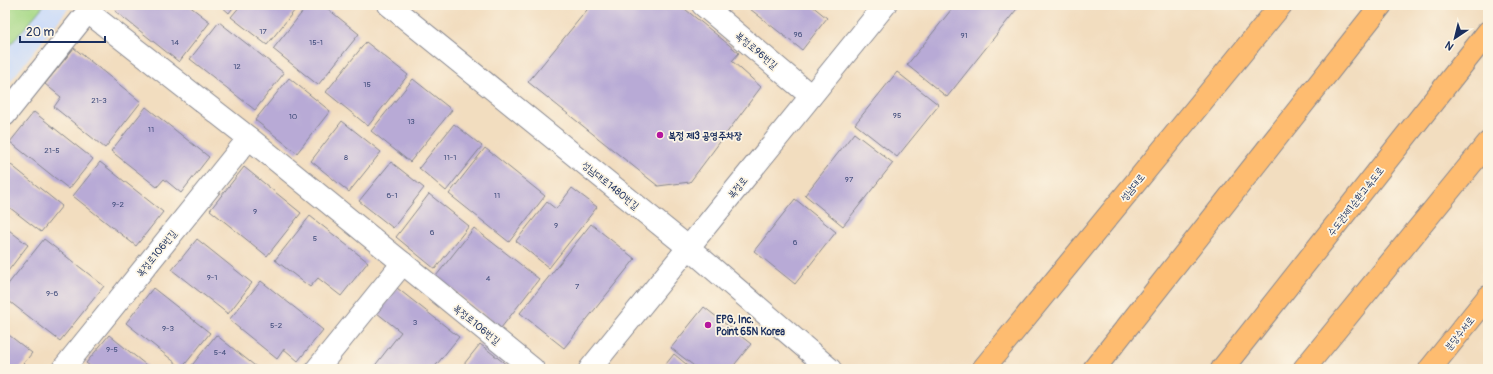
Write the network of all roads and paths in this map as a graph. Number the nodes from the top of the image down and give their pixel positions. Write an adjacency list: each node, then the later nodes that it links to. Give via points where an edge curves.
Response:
1 (389, 5): 12 (street, 성남대로1480번길)
2 (703, 5): 8 (street, 복정로96번길)
3 (885, 5): 8 (street, 복정로)
4 (1281, 5): 20 (main road, 성남대로)
5 (1381, 5): 21 (main road)
6 (90, 8): 9 (street); 10 (street, 복정로106번길)
7 (1488, 32): 22 (main road, 수도권제1순환고속도로)
8 (811, 96): 12 (street, 복정로)
9 (5, 115)
10 (249, 138): 13 (street, 복정로106번길); 15 (street, 복정로106번길)
11 (1488, 143): 23 (main road)
12 (689, 248): 18 (street, 복정로); 19 (street, 성남대로1480번길)
13 (403, 263): 16 (street); 17 (street, 복정로106번길)
14 (1488, 297): 24 (main road, 분당수서로)
15 (63, 369)
16 (317, 369)
17 (533, 369)
18 (590, 369)
19 (830, 369)
20 (983, 369)
21 (1094, 369)
22 (1222, 369)
23 (1304, 369)
24 (1430, 369)

